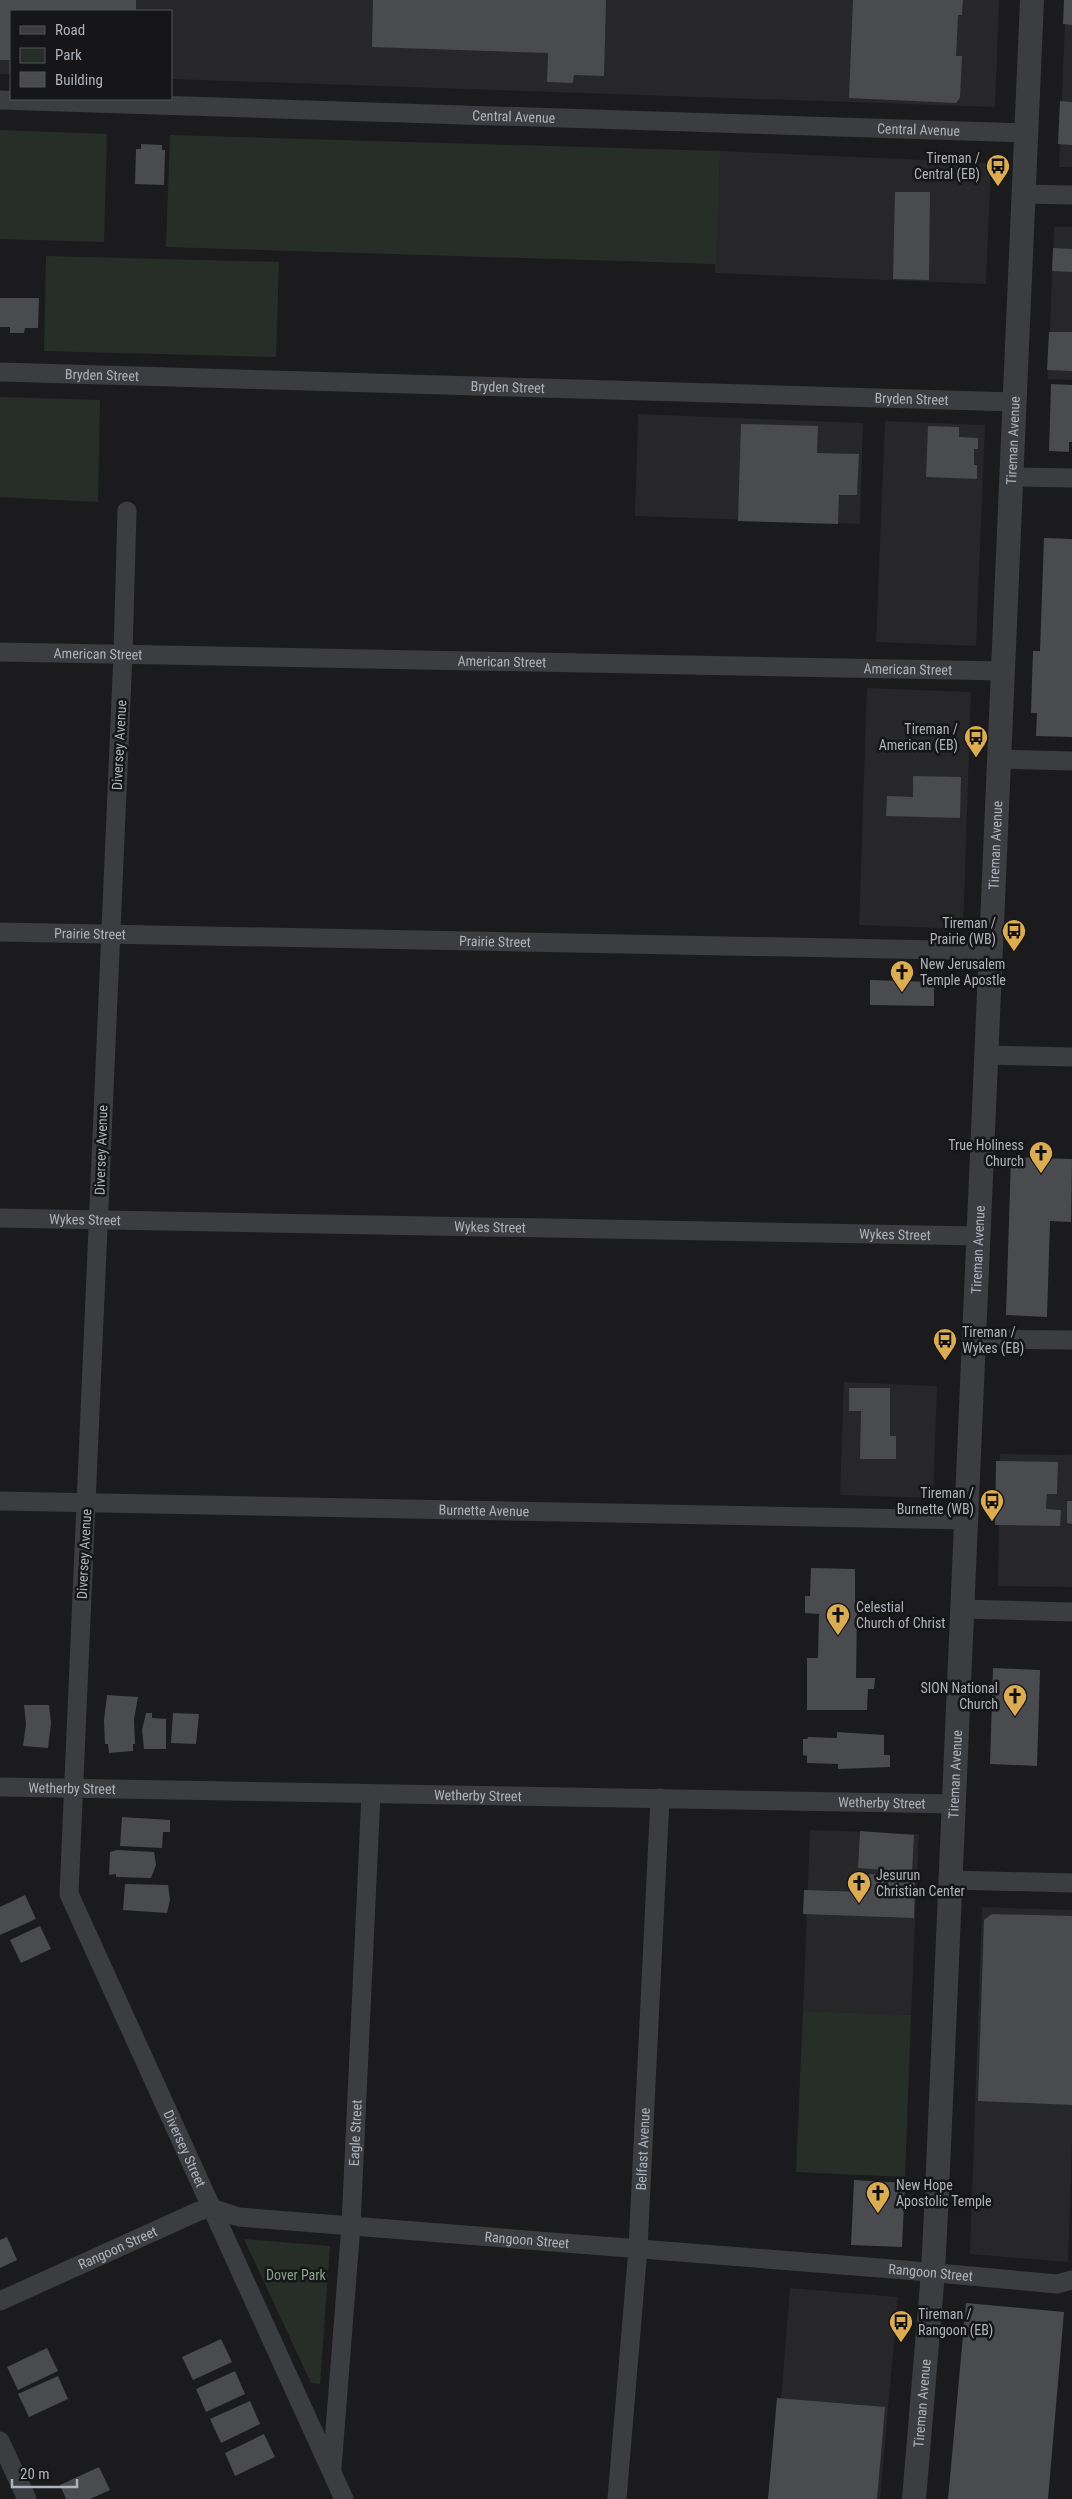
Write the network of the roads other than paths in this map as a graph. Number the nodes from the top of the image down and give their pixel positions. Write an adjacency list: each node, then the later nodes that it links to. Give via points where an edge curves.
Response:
1 (1032, 0): 3 (street, Tireman Avenue)
2 (0, 100): 3 (street, Central Avenue)
3 (1026, 133): 4 (street, Tireman Avenue)
4 (1024, 194): 5 (street); 7 (street, Tireman Avenue)
5 (1072, 195)
6 (0, 372): 7 (street, Bryden Street)
7 (1014, 402): 8 (street, Tireman Avenue)
8 (1011, 477): 9 (street); 13 (street, Tireman Avenue)
9 (1072, 478)
10 (127, 511): 12 (street, Diversey Avenue)
11 (0, 652): 12 (street, American Street)
12 (123, 654): 13 (street, American Street); 17 (street, Diversey Avenue)
13 (1004, 671): 14 (street, Tireman Avenue)
14 (999, 759): 15 (street); 18 (street, Tireman Avenue)
15 (1072, 761)
16 (0, 932): 17 (street, Prairie Street)
17 (111, 934): 18 (street, Prairie Street); 22 (street, Diversey Avenue)
18 (991, 951): 19 (street, Tireman Avenue)
19 (986, 1055): 20 (street); 23 (street, Tireman Avenue)
20 (1072, 1057)
21 (0, 1218): 22 (street, Wykes Street)
22 (98, 1220): 23 (street, Wykes Street); 27 (street, Diversey Avenue)
23 (979, 1236): 24 (street, Tireman Avenue)
24 (974, 1339): 25 (street); 28 (street, Tireman Avenue)
25 (1072, 1340)
26 (0, 1501): 27 (street, Burnette Avenue)
27 (86, 1503): 28 (street, Burnette Avenue); 32 (street, Diversey Avenue)
28 (966, 1520): 29 (street, Tireman Avenue)
29 (963, 1609): 30 (street); 35 (street, Tireman Avenue)
30 (1072, 1612)
31 (0, 1787): 32 (street, Wetherby Street)
32 (74, 1788): 33 (street, Wetherby Street); 38 (street, Diversey Street, via 69,1894)
33 (371, 1794): 34 (street, Wetherby Street); 39 (street, Eagle Street)
34 (660, 1798): 35 (street, Wetherby Street); 40 (street, Belfast Avenue)
35 (954, 1804): 36 (street, Tireman Avenue)
36 (951, 1880): 37 (street); 41 (street, Tireman Avenue)
37 (1072, 1883)
38 (212, 2208): 39 (street, Rangoon Street, via 239,2216); 43 (street, Rangoon Street, via 199,2210); 45 (street, Diversey Street)
39 (350, 2225): 40 (street, Rangoon Street); 45 (street, Eagle Street)
40 (638, 2248): 41 (street, Rangoon Street); 48 (street, Belfast Avenue)
41 (933, 2272): 42 (street, Rangoon Street, via 1057,2284); 49 (street, Tireman Avenue)
42 (1072, 2280)
43 (0, 2301)
44 (0, 2440): 46 (street)
45 (332, 2472): 47 (street, Diversey Street)
46 (26, 2499)
47 (344, 2499)
48 (617, 2499)
49 (914, 2499)

